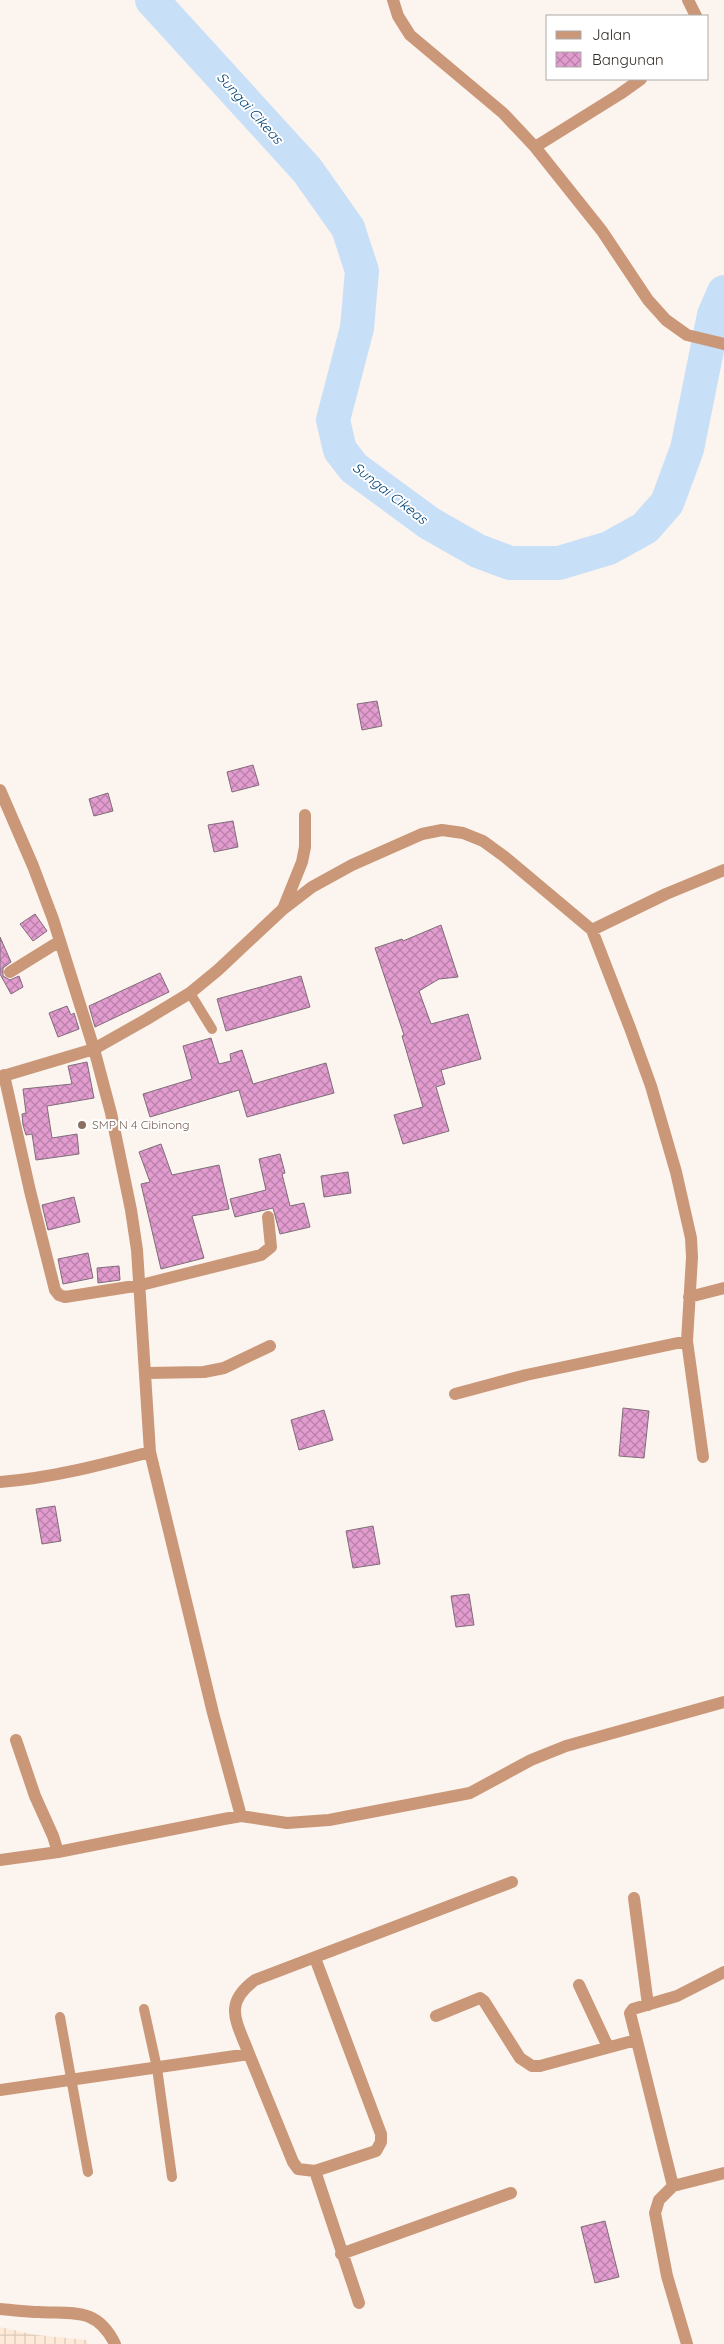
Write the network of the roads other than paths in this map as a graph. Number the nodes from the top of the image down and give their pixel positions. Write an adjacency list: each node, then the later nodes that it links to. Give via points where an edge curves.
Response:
1 (393, 0): 5 (street, via 410,35 503,113)
2 (688, 0): 3 (street)
3 (696, 15)
4 (640, 80): 5 (street)
5 (535, 146): 6 (street, via 666,320 687,335)
6 (724, 344)
7 (0, 790): 12 (street, via 33,866)
8 (305, 815): 10 (street, via 302,862)
9 (724, 870): 11 (street)
10 (282, 910): 11 (street, via 312,887 352,865 422,834 442,830 463,833 483,842); 14 (street)
11 (592, 930): 21 (street, via 651,1086 676,1172 691,1238)
12 (60, 942): 13 (street); 16 (street)
13 (10, 972)
14 (190, 993): 15 (lane); 16 (street)
15 (212, 1029)
16 (94, 1049): 17 (street); 19 (street, via 131,1210)
17 (2, 1076): 19 (street, via 55,1290 65,1298)
18 (268, 1217): 19 (street, via 272,1241 267,1251)
19 (140, 1285): 24 (street)
20 (724, 1288): 21 (street)
21 (689, 1297): 22 (street)
22 (687, 1342): 25 (street, via 526,1375); 27 (street)
23 (270, 1346): 24 (street, via 224,1368 204,1372)
24 (146, 1373): 26 (street)
25 (455, 1394)
26 (150, 1452): 28 (street, via 65,1473); 31 (street)
27 (703, 1457)
28 (0, 1482)
29 (724, 1702): 31 (street, via 566,1746 531,1760 470,1793 329,1820 287,1823)
30 (16, 1740): 32 (street)
31 (241, 1816): 32 (street)
32 (58, 1852): 33 (street)
33 (0, 1860)
34 (512, 1882): 36 (street)
35 (634, 1898): 39 (street)
36 (315, 1958): 45 (street, via 255,1980 242,1989 235,2002 235,2017); 49 (street, via 381,2134 381,2142 376,2151)
37 (724, 1972): 39 (street, via 677,1996)
38 (579, 1986): 44 (street)
39 (648, 2005): 43 (street, via 630,2013)
40 (144, 2009): 46 (lane)
41 (60, 2016): 47 (lane)
42 (436, 2016): 44 (street, via 480,1998 520,2058 532,2066)
43 (636, 2040): 44 (street); 53 (street)
44 (608, 2047)
45 (249, 2054): 46 (street); 49 (street, via 292,2162 298,2169)
46 (157, 2068): 47 (street); 52 (lane)
47 (72, 2079): 48 (street); 50 (lane)
48 (0, 2090)
49 (315, 2171): 55 (street)
50 (88, 2172)
51 (724, 2173): 53 (street)
52 (172, 2177)
53 (673, 2186): 59 (street, via 659,2200 655,2213 667,2276)
54 (511, 2193): 55 (street)
55 (341, 2254): 56 (street)
56 (359, 2303)
57 (0, 2309): 58 (street, via 77,2312 96,2319)
58 (115, 2344)
59 (687, 2344)

